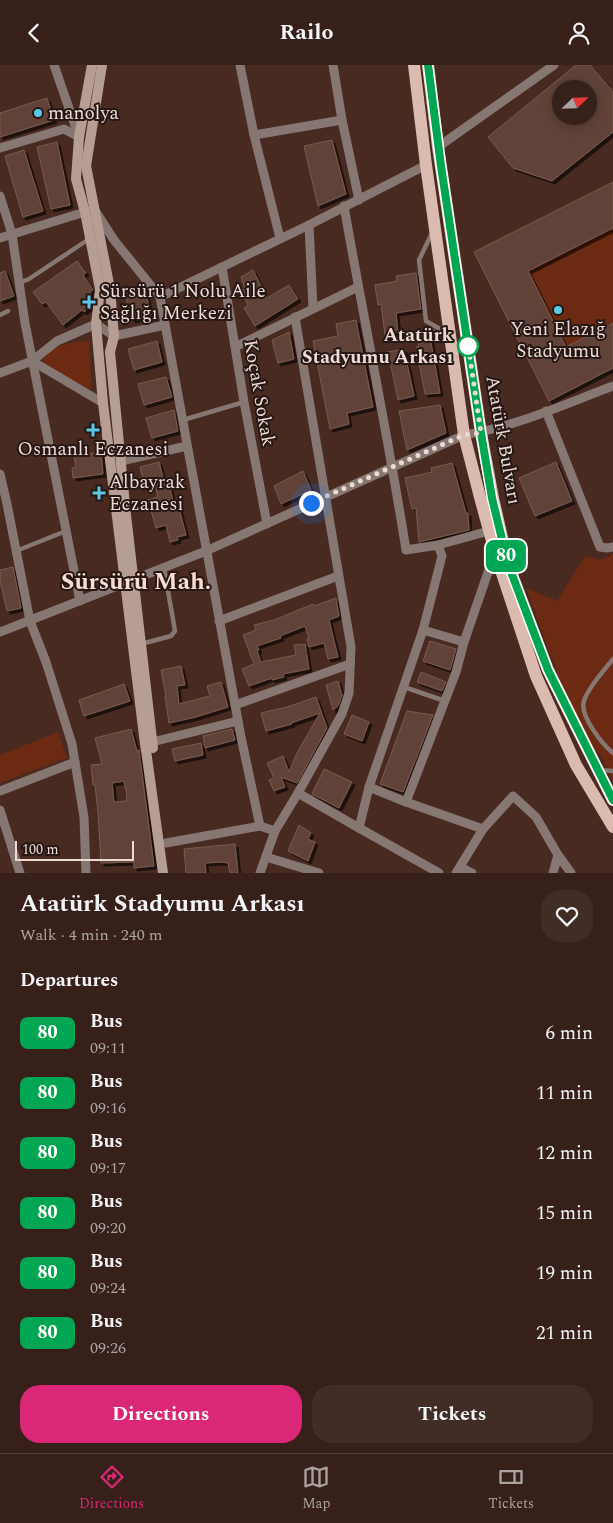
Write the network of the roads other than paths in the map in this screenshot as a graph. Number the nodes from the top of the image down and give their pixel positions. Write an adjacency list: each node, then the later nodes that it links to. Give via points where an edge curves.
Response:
1 (54, 65): 11 (street)
2 (92, 65): 11 (main road)
3 (102, 65): 18 (main road, via 86,166)
4 (240, 65): 10 (street)
5 (333, 65): 9 (street)
6 (414, 65): 14 (main road, Atatürk Bulvarı)
7 (428, 65): 12 (main road, Atatürk Bulvarı)
8 (554, 65): 12 (street)
9 (342, 120): 10 (street); 16 (street)
10 (254, 135): 23 (street)
11 (79, 137): 13 (street, via 64,129); 18 (main road, via 76,179)
12 (438, 147): 45 (main road, Atatürk Bulvarı)
13 (0, 148)
14 (426, 165): 16 (street); 20 (main road, Atatürk Bulvarı)
15 (0, 196): 21 (street)
16 (359, 200): 17 (street)
17 (344, 206): 19 (street); 27 (street)
18 (90, 212): 21 (street); 24 (main road); 28 (street); 36 (main road, via 110,289)
19 (309, 225): 23 (street); 29 (street)
20 (435, 227): 35 (main road, Atatürk Bulvarı); 35 (lane, via 419,260 426,321)
21 (12, 234): 22 (street); 26 (street)
22 (0, 238)
23 (280, 238): 25 (street)
24 (90, 239): 26 (lane); 33 (main road, via 100,289)
25 (222, 267): 28 (street); 37 (street, Koçak Sokak)
26 (18, 283): 38 (street)
27 (358, 287): 29 (street); 49 (street)
28 (160, 297): 34 (street)
29 (313, 308): 32 (street)
30 (8, 311): 31 (lane)
31 (0, 315)
32 (295, 317): 37 (street); 51 (street)
33 (96, 324): 36 (street); 38 (street, via 57,341); 42 (main road)
34 (165, 325): 36 (street); 44 (street)
35 (450, 335): 46 (main road, Atatürk Bulvarı)
36 (114, 336): 48 (main road, via 110,352)
37 (235, 347): 41 (street, Koçak Sokak)
38 (32, 361): 39 (street); 42 (street); 53 (street)
39 (0, 373)
40 (613, 386): 43 (street)
41 (244, 402): 44 (lane); 52 (street, Koçak Sokak)
42 (103, 403): 62 (main road)
43 (546, 411): 45 (street); 56 (street, via 600,547)
44 (182, 420): 47 (street)
45 (481, 433): 46 (street); 79 (main road, Atatürk Bulvarı, via 508,564 548,670)
46 (464, 435): 49 (street); 54 (main road, Atatürk Bulvarı)
47 (187, 446): 48 (street); 58 (street)
48 (121, 461): 62 (main road)
49 (393, 466): 51 (street); 55 (street, via 406,549)
50 (0, 474): 57 (street)
51 (326, 497): 52 (street); 61 (street)
52 (267, 524): 58 (street)
53 (66, 531): 57 (lane); 63 (street)
54 (489, 531): 55 (street); 59 (main road, Atatürk Bulvarı)
55 (438, 545): 66 (street, via 442,556)
56 (613, 547)
57 (16, 551): 64 (street)
58 (206, 551): 60 (street); 65 (street)
59 (496, 552): 68 (street); 88 (main road, Atatürk Bulvarı, via 536,676 576,765)
60 (164, 568): 62 (street); 69 (lane, via 175,631 171,636)
61 (338, 576): 65 (street); 71 (street, via 351,647)
62 (130, 581): 63 (street); 69 (main road); 98 (main road, via 144,736)
63 (80, 601): 64 (street)
64 (30, 621): 67 (street); 78 (street, via 72,744)
65 (219, 621): 74 (street)
66 (424, 630): 68 (street); 72 (street)
67 (0, 633)
68 (464, 642): 73 (street)
69 (141, 644): 76 (main road)
70 (613, 659): 77 (lane, via 583,703 594,731)
71 (350, 664): 74 (street); 83 (street, via 349,693 342,714)
72 (404, 687): 73 (lane); 81 (street)
73 (444, 701): 85 (street)
74 (235, 705): 75 (street)
75 (238, 721): 76 (street); 87 (street)
76 (152, 742): 92 (main road)
77 (613, 753)
78 (75, 762): 82 (street); 97 (street, via 84,817)
79 (598, 770): 80 (lane); 84 (main road, Atatürk Bulvarı)
80 (613, 771)
81 (369, 787): 85 (street); 89 (street)
82 (0, 791)
83 (298, 793): 89 (street); 91 (street)
84 (613, 800)
85 (406, 802): 90 (street)
86 (0, 811): 96 (street)
87 (260, 826): 91 (street); 92 (street)
88 (613, 827)
89 (359, 828): 102 (street)
90 (483, 829): 93 (street, via 514,796 536,817); 95 (street)
91 (275, 831): 94 (street)
92 (166, 843): 99 (main road)
93 (558, 855): 104 (street); 105 (street)
94 (266, 857): 100 (street); 101 (street)
95 (458, 870): 103 (street)
96 (20, 873)
97 (86, 873)
98 (164, 873)
99 (170, 873)
100 (260, 873)
101 (319, 873)
102 (439, 873)
103 (472, 873)
104 (553, 873)
105 (571, 873)

